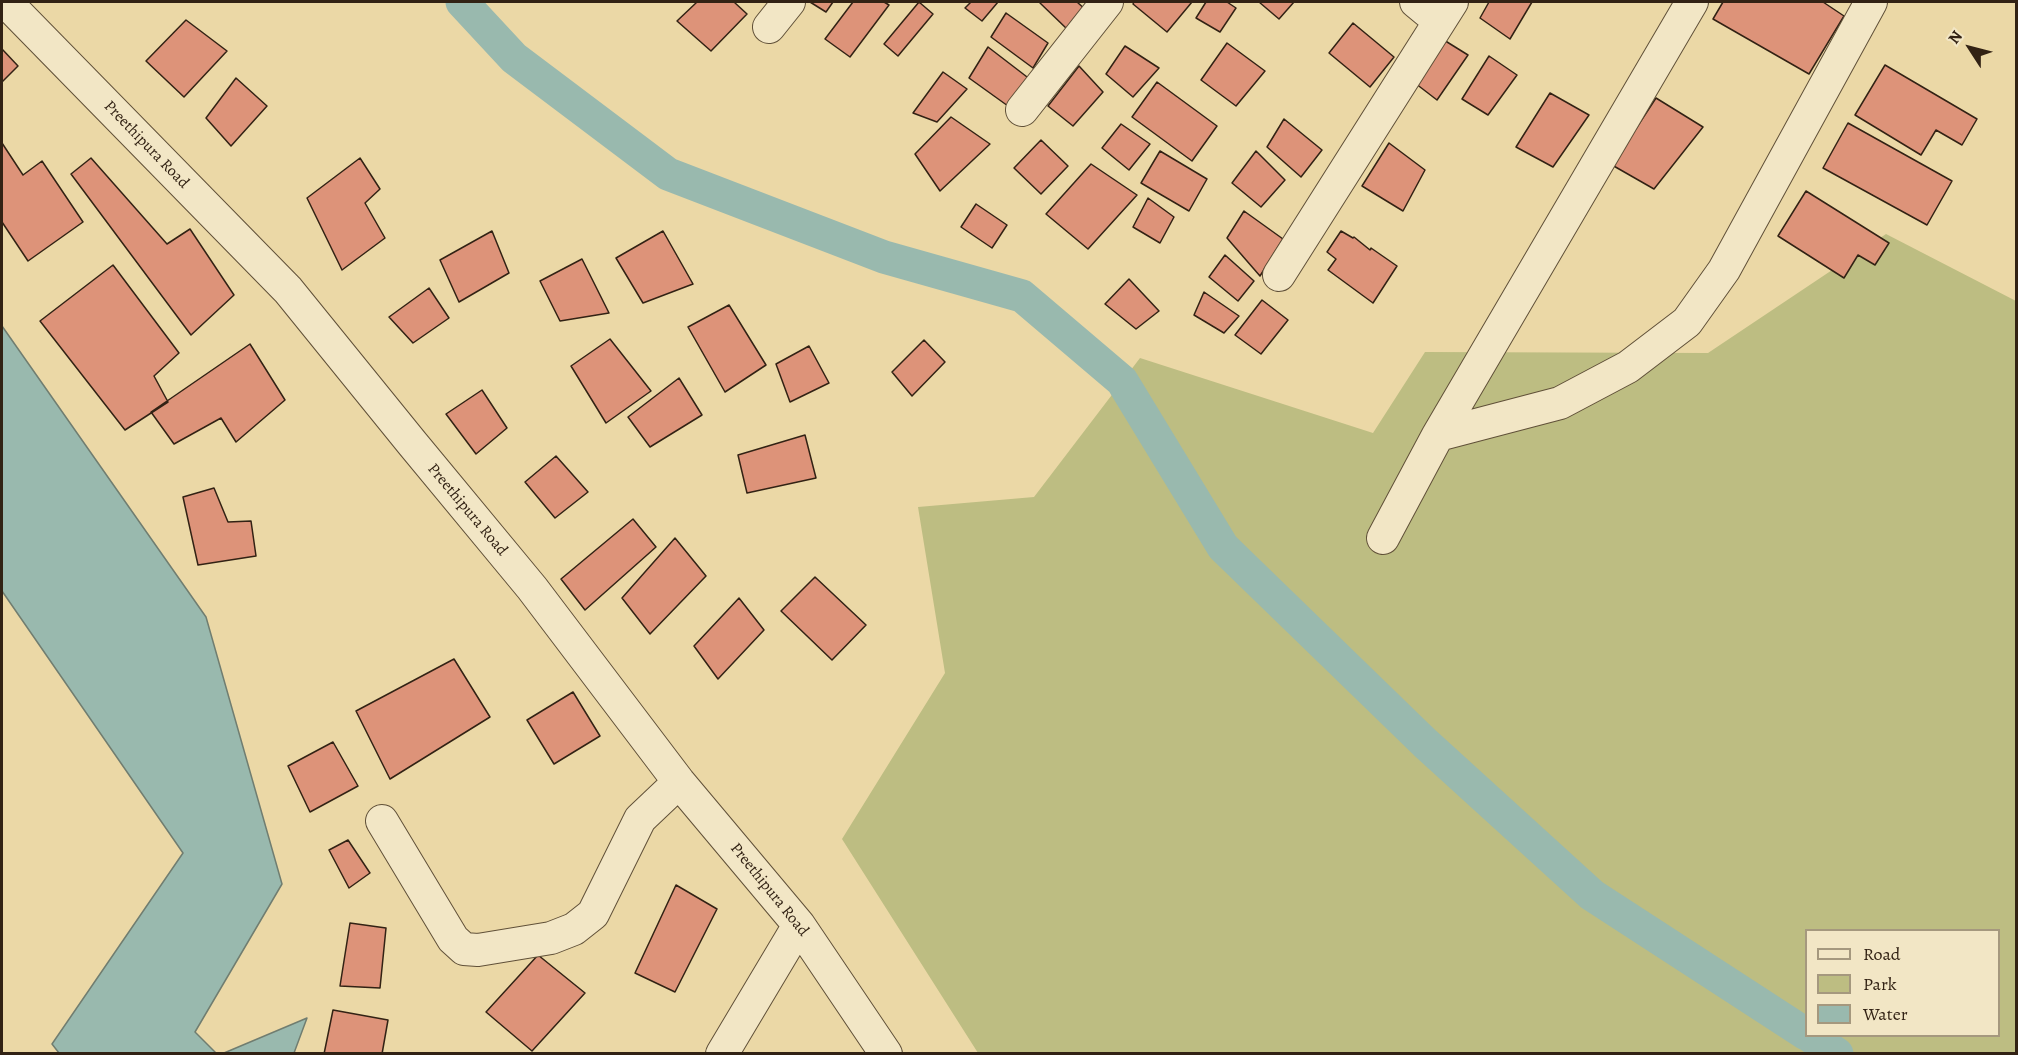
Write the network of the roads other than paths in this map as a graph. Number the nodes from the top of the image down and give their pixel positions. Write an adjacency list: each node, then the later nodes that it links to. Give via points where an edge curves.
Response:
1 (6, 2): 13 (street, Preethipura Road, via 288,290 532,588)
2 (789, 2): 8 (street)
3 (1107, 2): 9 (street)
4 (1416, 2): 7 (street)
5 (1692, 2): 11 (street)
6 (1871, 2): 11 (street, via 1724,270 1687,322 1628,367 1560,404)
7 (1446, 11): 10 (street)
8 (769, 27)
9 (1022, 110)
10 (1279, 275)
11 (1438, 435): 12 (street)
12 (1383, 538)
13 (679, 782): 14 (street, via 640,819 593,914 551,938 478,950 464,949 453,939); 15 (street, Preethipura Road)
14 (382, 821)
15 (799, 925): 16 (street); 17 (street, Preethipura Road)
16 (722, 1053)
17 (886, 1053)

